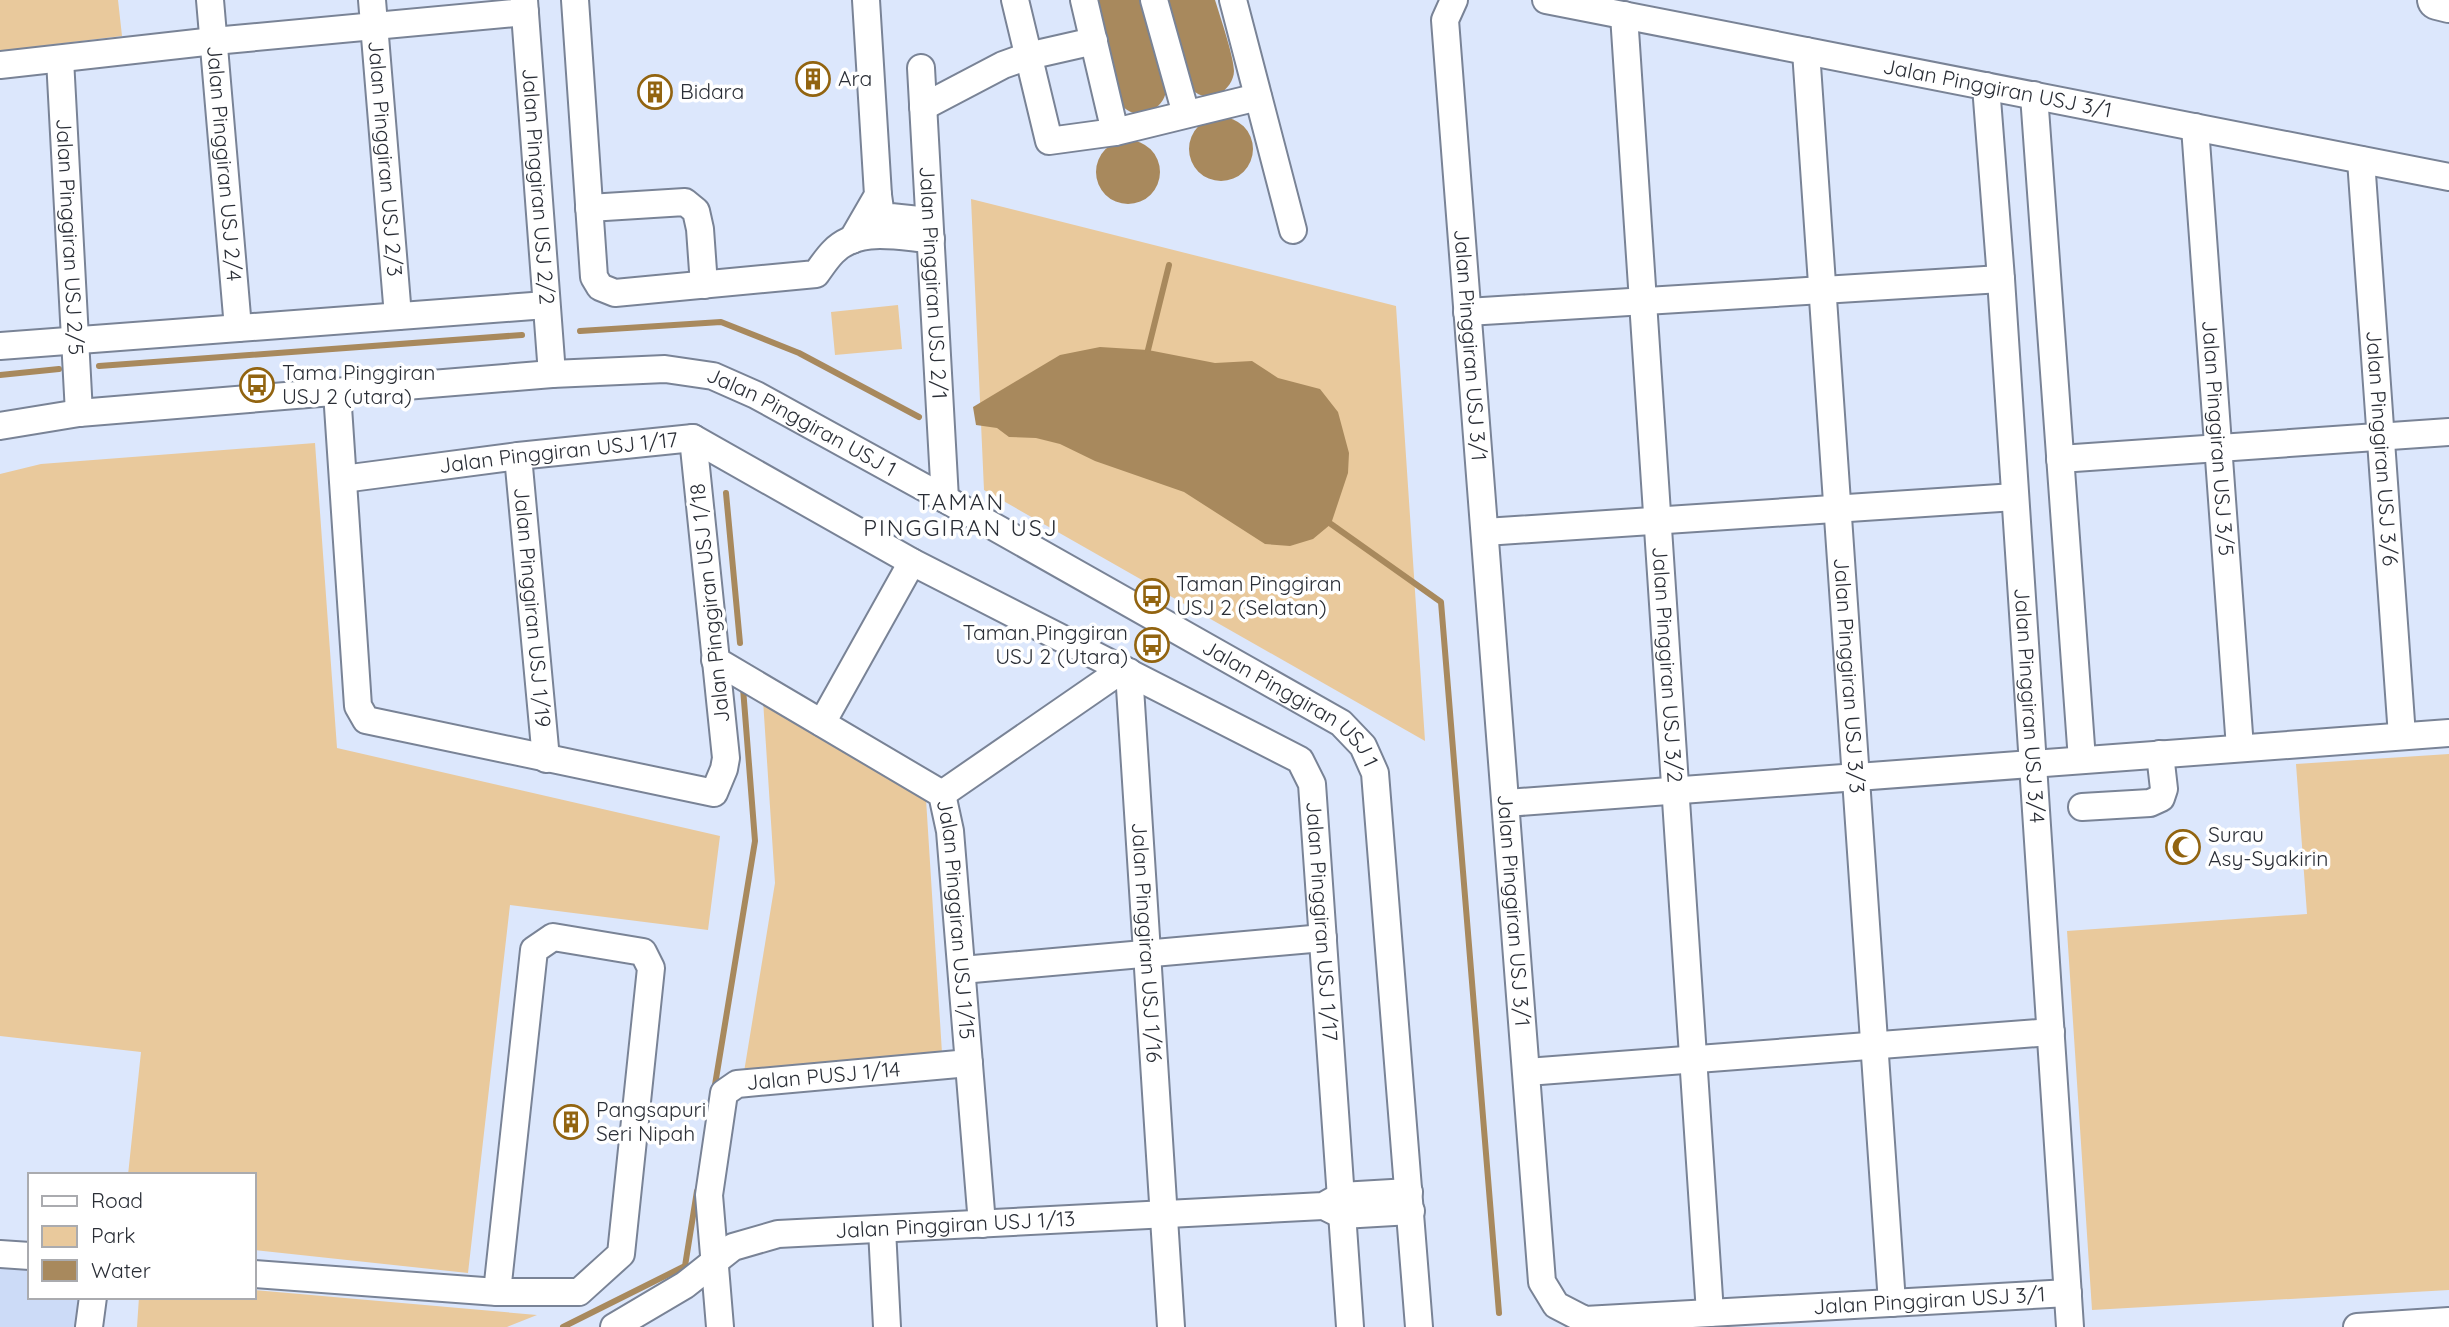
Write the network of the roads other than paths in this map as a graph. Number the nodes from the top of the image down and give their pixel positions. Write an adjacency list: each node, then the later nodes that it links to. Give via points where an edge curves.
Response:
1 (210, 0): 15 (street, Jalan Pinggiran USJ 2/4)
2 (575, 0): 32 (street)
3 (866, 0): 31 (street)
4 (1015, 0): 18 (street)
5 (1084, 0): 16 (street)
6 (1154, 0): 26 (street)
7 (1233, 0): 24 (street)
8 (1454, 0): 41 (street, Jalan Pinggiran USJ 3/1, via 1445,20)
9 (1546, 0): 14 (street, Jalan Pinggiran USJ 3/1)
10 (2437, 0): 11 (highway)
11 (2449, 3)
12 (524, 6): 13 (street); 40 (street, Jalan Pinggiran USJ 2/2)
13 (373, 13): 15 (street); 42 (street, Jalan Pinggiran USJ 2/3)
14 (1624, 15): 17 (street, Jalan Pinggiran USJ 3/1); 39 (street, Jalan Pinggiran USJ 3/2)
15 (214, 41): 19 (street); 43 (street, Jalan Pinggiran USJ 2/4)
16 (1094, 41): 18 (street); 28 (street)
17 (1805, 51): 22 (street, Jalan Pinggiran USJ 3/1); 38 (street, Jalan Pinggiran USJ 3/3)
18 (1028, 56): 25 (street); 28 (street, via 1049,141)
19 (60, 60): 20 (street); 44 (street, Jalan Pinggiran USJ 2/5)
20 (0, 65)
21 (921, 68): 25 (street, Jalan Pinggiran USJ 2/1)
22 (1986, 86): 23 (street, Jalan Pinggiran USJ 3/1); 36 (street, Jalan Pinggiran USJ 3/4)
23 (2034, 95): 27 (street, Jalan Pinggiran USJ 3/1); 55 (street)
24 (1258, 97): 26 (street); 34 (street)
25 (923, 107): 33 (street, Jalan Pinggiran USJ 2/1)
26 (1186, 114): 28 (street)
27 (2195, 127): 29 (street, Jalan Pinggiran USJ 3/1); 53 (street, Jalan Pinggiran USJ 3/5)
28 (1115, 132)
29 (2361, 160): 30 (street, Jalan Pinggiran USJ 3/1); 51 (street, Jalan Pinggiran USJ 3/6)
30 (2449, 177)
31 (878, 195): 33 (street, via 881,216); 35 (street)
32 (589, 208): 37 (street, via 685,202 696,211); 37 (street, via 594,277 600,287 615,293)
33 (930, 230): 35 (street, via 871,234); 58 (street, Jalan Pinggiran USJ 2/1)
34 (1293, 230)
35 (852, 240): 37 (street, via 835,250 816,274)
36 (2001, 279): 38 (street); 57 (street, Jalan Pinggiran USJ 3/4)
37 (704, 285)
38 (1821, 292): 39 (street); 59 (street, Jalan Pinggiran USJ 3/3)
39 (1644, 302): 41 (street); 60 (street, Jalan Pinggiran USJ 3/2)
40 (546, 305): 42 (street); 46 (street, Jalan Pinggiran USJ 2/2)
41 (1467, 312): 61 (street, Jalan Pinggiran USJ 3/1)
42 (398, 316): 43 (street)
43 (238, 328): 44 (street)
44 (75, 340): 45 (street); 48 (street, Jalan Pinggiran USJ 2/5)
45 (0, 346)
46 (552, 374): 47 (street, Jalan Pinggiran USJ 1); 58 (street, Jalan Pinggiran USJ 1, via 665,369 713,376)
47 (337, 392): 48 (street, Jalan Pinggiran USJ 1); 56 (street)
48 (79, 414): 49 (street, Jalan Pinggiran USJ 1)
49 (0, 426)
50 (2449, 432): 51 (street)
51 (2381, 437): 53 (street); 67 (street, Jalan Pinggiran USJ 3/6)
52 (693, 438): 54 (street, Jalan Pinggiran USJ 1/17); 62 (street, Jalan Pinggiran USJ 1/17); 63 (street, Jalan Pinggiran USJ 1/18)
53 (2218, 448): 55 (street); 68 (street, Jalan Pinggiran USJ 3/5)
54 (519, 456): 56 (street, Jalan Pinggiran USJ 1/17); 70 (street, Jalan Pinggiran USJ 1/19)
55 (2060, 459): 71 (street)
56 (343, 479): 70 (street, via 358,706 366,720)
57 (2015, 497): 59 (street); 72 (street, Jalan Pinggiran USJ 3/4)
58 (945, 499): 86 (street, Jalan Pinggiran USJ 1, via 1341,723 1363,746 1375,773)
59 (1836, 509): 60 (street); 73 (street, Jalan Pinggiran USJ 3/3)
60 (1658, 521): 61 (street); 74 (street, Jalan Pinggiran USJ 3/2)
61 (1485, 532): 76 (street, Jalan Pinggiran USJ 3/1)
62 (912, 562): 64 (street, Jalan Pinggiran USJ 1/17); 65 (street)
63 (715, 660): 65 (street, Jalan Pinggiran USJ 1/15); 70 (street, Jalan Pinggiran USJ 1/18, via 726,758 714,793)
64 (1126, 671): 75 (street); 78 (street, Jalan Pinggiran USJ 1/17, via 1300,760 1312,784); 79 (street, Jalan Pinggiran USJ 1/16)
65 (822, 723): 75 (street, Jalan Pinggiran USJ 1/15)
66 (2449, 733): 67 (street)
67 (2402, 736): 68 (street)
68 (2240, 748): 69 (street)
69 (2160, 754): 71 (street); 77 (street, via 2161,798 2150,803)
70 (546, 759)
71 (2082, 760): 72 (street)
72 (2033, 764): 73 (street); 81 (street, Jalan Pinggiran USJ 3/4)
73 (1855, 777): 74 (street); 82 (street, Jalan Pinggiran USJ 3/3)
74 (1676, 790): 76 (street); 83 (street, Jalan Pinggiran USJ 3/2)
75 (942, 794): 80 (street, Jalan Pinggiran USJ 1/15, via 950,831)
76 (1507, 803): 85 (street, Jalan Pinggiran USJ 3/1)
77 (2082, 807)
78 (1323, 938): 79 (street); 87 (street, Jalan Pinggiran USJ 1/17)
79 (1147, 953): 80 (street); 88 (street, Jalan Pinggiran USJ 1/16)
80 (962, 970): 84 (street, Jalan Pinggiran USJ 1/15)
81 (2051, 1032): 82 (street); 96 (street, Jalan Pinggiran USJ 3/4)
82 (1873, 1045): 83 (street); 98 (street, Jalan Pinggiran USJ 3/3)
83 (1694, 1059): 85 (street); 99 (street, Jalan Pinggiran USJ 3/2)
84 (969, 1063): 89 (street, Jalan Pinggiran USJ 1/15); 93 (street, Jalan PUSJ 1/14, via 737,1084 724,1093 709,1195)
85 (1527, 1072): 99 (street, Jalan Pinggiran USJ 3/1, via 1542,1282 1556,1305 1585,1320)
86 (1410, 1202): 87 (street, Jalan Pinggiran USJ 1/13); 107 (street, Jalan Pinggiran USJ 1)
87 (1335, 1206): 88 (street, Jalan Pinggiran USJ 1/13); 106 (street, Jalan Pinggiran USJ 1/17)
88 (1163, 1214): 89 (street, Jalan Pinggiran USJ 1/13); 105 (street, Jalan Pinggiran USJ 1/16)
89 (982, 1224): 90 (street, Jalan Pinggiran USJ 1/13)
90 (882, 1229): 93 (street, Jalan Pinggiran USJ 1/13, via 778,1234 733,1247); 104 (street)
91 (0, 1254): 92 (street)
92 (28, 1256)
93 (715, 1262): 102 (street, Jalan Pinggiran USJ 1/13); 103 (street, Jalan PUSJ 1/14)
94 (256, 1274): 95 (street)
95 (497, 1292): 95 (street, via 534,950 553,937 643,953 651,968 621,1254 579,1292)
96 (2067, 1293): 98 (street, Jalan Pinggiran USJ 3/1); 108 (street, Jalan Pinggiran USJ 3/4)
97 (93, 1299): 101 (street)
98 (1892, 1303): 99 (street, Jalan Pinggiran USJ 3/1)
99 (1710, 1313)
100 (2449, 1321): 109 (street)
101 (89, 1327)
102 (614, 1327)
103 (720, 1327)
104 (887, 1327)
105 (1171, 1327)
106 (1350, 1327)
107 (1419, 1327)
108 (2070, 1327)
109 (2357, 1327)

